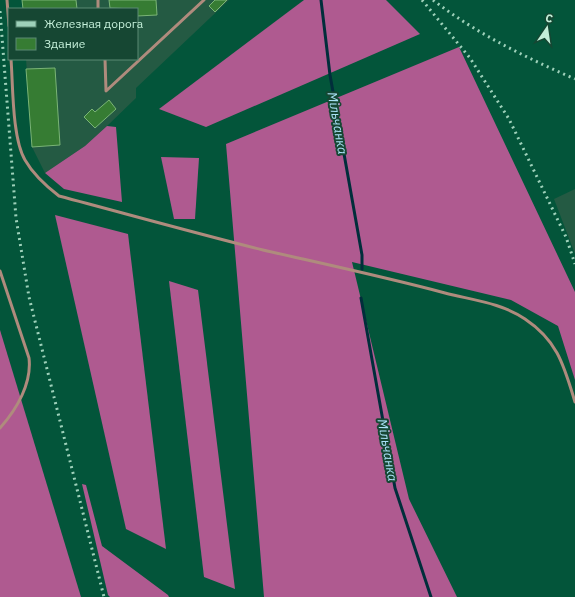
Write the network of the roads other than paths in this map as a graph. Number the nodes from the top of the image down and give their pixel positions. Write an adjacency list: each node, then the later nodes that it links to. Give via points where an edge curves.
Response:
1 (7, 0): 3 (lane)
2 (204, 0): 5 (lane, via 106,90)
3 (8, 13)
4 (12, 60): 7 (lane, via 18,142 24,160 46,186 59,196 263,250 377,275 505,308 544,334 556,349 564,365)
5 (106, 60)
6 (0, 271): 8 (lane, via 29,358 30,371 28,384)
7 (575, 402)
8 (0, 428)

